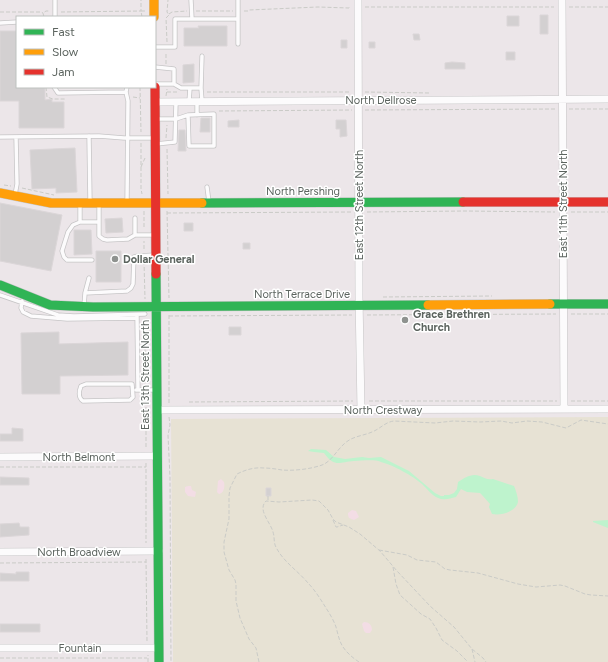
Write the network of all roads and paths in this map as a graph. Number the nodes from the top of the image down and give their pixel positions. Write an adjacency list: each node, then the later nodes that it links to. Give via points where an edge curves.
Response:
1 (55, 0): 13 (lane)
2 (141, 0): 13 (path, via 141,11)
3 (154, 0): 18 (street)
4 (168, 0): 15 (path)
5 (191, 0): 10 (lane)
6 (238, 0): 11 (lane)
7 (358, 4): 8 (path); 11 (path, via 349,8); 40 (street, East 12th Street North)
8 (562, 4): 9 (path); 42 (street, East 11th Street North)
9 (608, 7)
10 (191, 11): 11 (path); 15 (path, via 172,12); 19 (lane)
11 (238, 11): 20 (lane)
12 (0, 12): 14 (path)
13 (55, 12): 14 (path); 17 (lane)
14 (43, 13): 16 (path)
15 (169, 15): 25 (path, via 166,18)
16 (44, 16)
17 (54, 16)
18 (154, 16)
19 (192, 19): 20 (lane); 25 (lane, via 175,19 175,47)
20 (238, 19): 23 (lane)
21 (16, 22): 22 (lane)
22 (0, 23)
23 (238, 44)
24 (156, 47): 25 (lane)
25 (167, 47): 28 (path)
26 (202, 56): 37 (lane)
27 (156, 67): 28 (lane)
28 (166, 68): 31 (lane, via 174,68)
29 (156, 84): 30 (lane)
30 (167, 84): 31 (lane); 39 (path)
31 (174, 84): 36 (lane)
32 (55, 88): 38 (lane, via 58,92)
33 (127, 88): 38 (lane)
34 (140, 88): 62 (path)
35 (155, 88): 46 (street, East 13th Street North)
36 (190, 90): 37 (lane); 39 (path); 45 (lane)
37 (201, 90): 40 (path); 45 (lane)
38 (126, 92): 61 (lane)
39 (166, 92): 47 (path)
40 (358, 92): 41 (path); 44 (street, East 12th Street North)
41 (428, 93)
42 (562, 99): 43 (street, North Dellrose); 44 (street, North Dellrose); 49 (street, East 11th Street North)
43 (608, 99)
44 (358, 100): 45 (street, North Dellrose); 51 (street, East 12th Street North)
45 (196, 101): 48 (street, North Dellrose); 54 (lane)
46 (155, 102): 47 (street, North Dellrose); 55 (street, East 13th Street North)
47 (166, 102): 48 (street, North Dellrose)
48 (176, 102): 57 (lane)
49 (562, 109): 50 (path); 51 (path); 81 (street, East 11th Street North)
50 (608, 109)
51 (358, 110): 52 (path); 80 (street, East 12th Street North)
52 (213, 111)
53 (188, 115): 54 (lane); 54 (lane, via 189,146 214,146 214,114); 57 (lane)
54 (198, 115)
55 (155, 119): 56 (lane); 63 (street, East 13th Street North)
56 (167, 119): 57 (lane); 64 (path)
57 (176, 119): 64 (lane, via 175,142)
58 (89, 136): 60 (lane); 61 (lane); 74 (lane)
59 (0, 137): 60 (lane)
60 (16, 137): 69 (lane)
61 (128, 138): 62 (lane); 75 (lane)
62 (141, 138): 63 (lane); 66 (path)
63 (155, 141): 64 (lane); 77 (street, East 13th Street North)
64 (166, 143): 78 (path)
65 (146, 158): 66 (path)
66 (141, 168): 76 (path)
67 (0, 184): 69 (path)
68 (207, 187): 79 (lane)
69 (16, 192): 70 (street, North Pershing); 71 (path); 73 (street, North Pershing, via 51,204)
70 (0, 193)
71 (55, 195)
72 (608, 202): 81 (street, North Pershing)
73 (80, 203): 74 (street, North Pershing); 85 (lane)
74 (95, 203): 75 (street, North Pershing); 86 (lane)
75 (127, 203): 76 (street, North Pershing)
76 (144, 203): 77 (street, North Pershing); 88 (path)
77 (156, 203): 78 (street, North Pershing); 89 (street, East 13th Street North)
78 (168, 203): 79 (street, North Pershing); 83 (path)
79 (209, 203): 80 (street, North Pershing)
80 (359, 207): 81 (street, North Pershing); 81 (path, via 457,211); 83 (path); 103 (street, East 12th Street North)
81 (563, 207): 82 (path); 102 (street, East 11th Street North)
82 (608, 212)
83 (167, 214): 101 (path)
84 (135, 218): 87 (lane)
85 (80, 222): 86 (lane); 92 (lane, via 73,225 68,232 62,251 67,260)
86 (99, 222): 87 (lane, via 99,236 103,239 128,239)
87 (135, 235): 88 (lane)
88 (144, 235): 89 (lane); 91 (path)
89 (156, 235): 90 (street, East 13th Street North)
90 (156, 255): 91 (lane); 100 (street, East 13th Street North)
91 (144, 256): 95 (lane, via 134,257 131,288 126,291); 105 (path)
92 (92, 260)
93 (89, 278): 95 (lane)
94 (0, 285): 97 (street, North Terrace Drive)
95 (85, 293): 99 (lane)
96 (0, 295): 97 (lane)
97 (23, 299): 104 (street, North Terrace Drive, via 50,304); 104 (lane, via 21,308 31,316)
98 (608, 304): 102 (street, North Terrace Drive)
99 (84, 306): 104 (street, North Terrace Drive); 105 (street, North Terrace Drive)
100 (157, 306): 101 (street, North Terrace Drive); 105 (street, North Terrace Drive); 111 (street, East 13th Street North)
101 (168, 306): 103 (street, North Terrace Drive); 107 (path)
102 (563, 309): 103 (street, North Terrace Drive); 103 (path); 106 (path); 113 (street, East 11th Street North)
103 (359, 310): 107 (path); 112 (street, East 12th Street North)
104 (52, 312): 105 (lane, via 74,316)
105 (140, 312): 109 (lane); 110 (path)
106 (608, 314)
107 (168, 316): 119 (path)
108 (133, 390): 108 (lane, via 132,384 83,384 80,399 130,400 133,397); 109 (lane)
109 (138, 390): 110 (lane)
110 (146, 390): 111 (lane); 122 (path)
111 (157, 390): 118 (street, East 13th Street North)
112 (361, 401): 113 (path); 115 (path); 120 (street, East 12th Street North)
113 (564, 401): 114 (path); 116 (street, East 11th Street North)
114 (608, 401)
115 (184, 402)
116 (564, 409): 117 (street, North Crestway); 120 (street, North Crestway)
117 (608, 409)
118 (158, 410): 119 (street, North Crestway); 123 (street, East 13th Street North)
119 (169, 410): 120 (street, North Crestway); 147 (path)
120 (361, 410)
121 (608, 424): 148 (path, via 581,420 566,428 527,421 394,421 345,442 330,460 322,465 284,470 262,467 236,474 230,488 224,552 236,584 240,618 256,648)
122 (146, 456): 123 (street, North Belmont); 124 (street, North Belmont); 126 (path)
123 (158, 456): 133 (street, East 13th Street North)
124 (0, 457)
125 (0, 467): 126 (path)
126 (146, 467): 132 (path)
127 (268, 496): 128 (path)
128 (268, 501): 129 (path, via 316,500 328,510); 149 (path, via 264,504 263,510 274,534 277,551 308,583 326,607 342,647)
129 (333, 519): 130 (path); 130 (path, via 336,527)
130 (344, 525): 131 (path)
131 (375, 547): 137 (path); 138 (path, via 417,560 436,562 445,569 536,587 560,585 585,594)
132 (147, 551): 133 (street, North Broadview); 134 (street, North Broadview); 135 (path)
133 (159, 551): 141 (street, East 13th Street North)
134 (0, 552)
135 (146, 562): 136 (path); 140 (path)
136 (0, 563)
137 (393, 566): 142 (path, via 430,606 454,627); 150 (path, via 400,595 430,619 442,640)
138 (608, 596)
139 (0, 648): 140 (street, Fountain)
140 (148, 648): 141 (street, Fountain); 144 (path)
141 (159, 648): 146 (street, East 13th Street North)
142 (472, 649): 151 (path); 152 (path)
143 (0, 658): 144 (path)
144 (148, 658): 145 (path)
145 (148, 662)
146 (159, 662)
147 (171, 662)
148 (259, 662)
149 (359, 662)
150 (468, 662)
151 (475, 662)
152 (486, 662)

